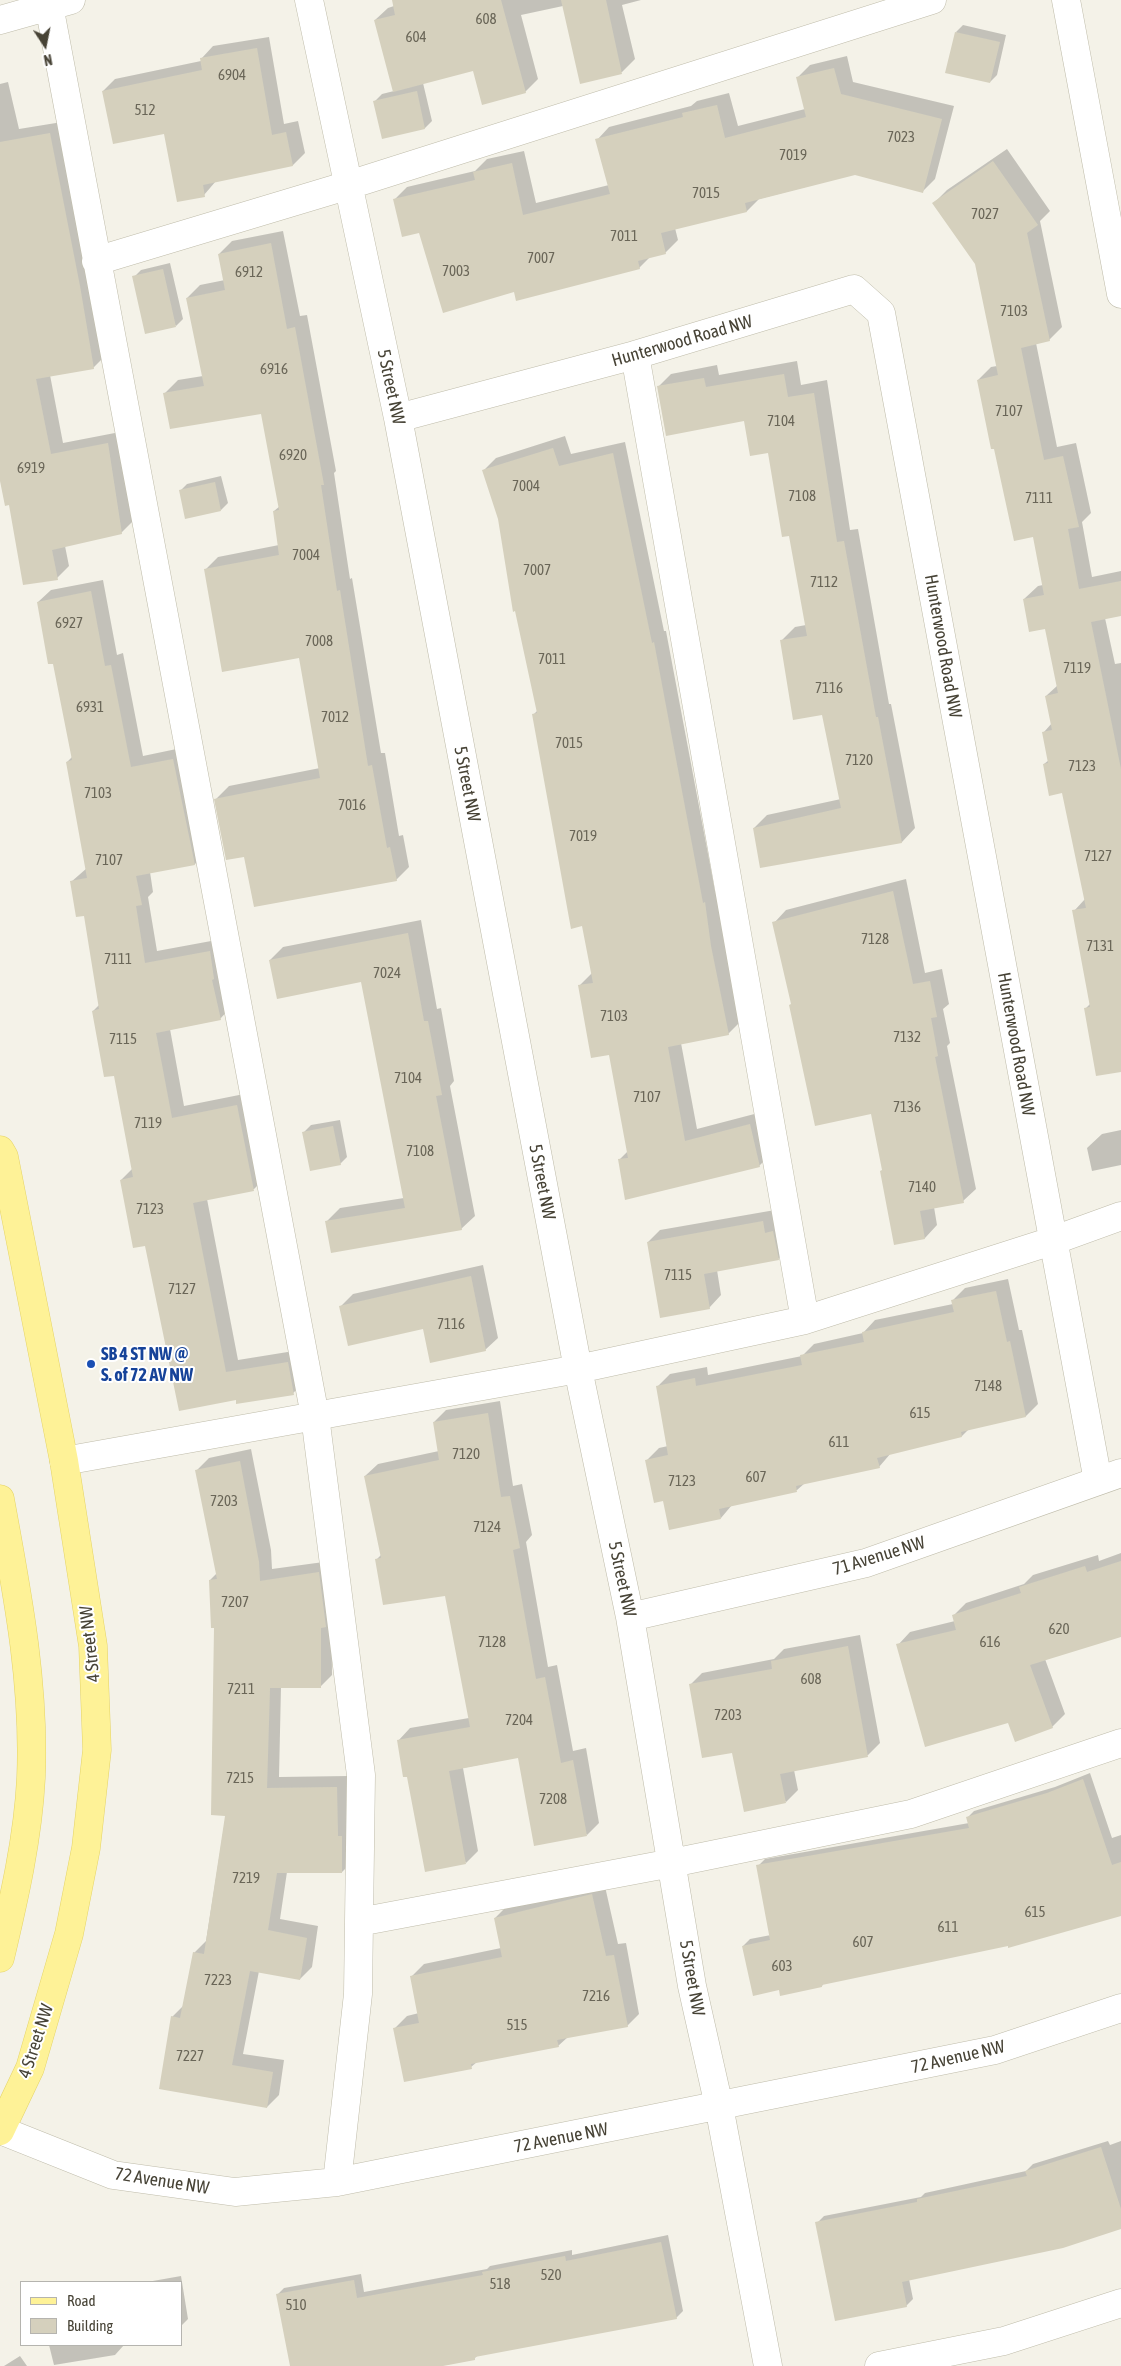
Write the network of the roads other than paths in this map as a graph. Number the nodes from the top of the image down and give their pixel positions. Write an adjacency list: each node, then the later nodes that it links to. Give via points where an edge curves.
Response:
1 (309, 0): 6 (street, 5 Street NW)
2 (932, 0): 6 (street)
3 (1066, 0): 8 (street)
4 (56, 2): 5 (street); 7 (street)
5 (0, 20)
6 (349, 185): 7 (street); 10 (street, 5 Street NW)
7 (96, 261): 16 (street)
8 (1121, 294)
9 (635, 355): 10 (street, Hunterwood Road NW); 13 (street, Hunterwood Road NW, via 854,289 881,313); 14 (street)
10 (398, 418): 15 (street, 5 Street NW)
11 (0, 1150): 17 (main road, 4 Street NW, via 4,1157)
12 (1121, 1216): 13 (street)
13 (1052, 1241): 14 (street); 18 (street, Hunterwood Road NW)
14 (805, 1320): 15 (street)
15 (578, 1369): 16 (street); 20 (street, 5 Street NW)
16 (315, 1416): 17 (street); 23 (street, via 361,1775)
17 (64, 1461): 27 (main road, 4 Street NW, via 93,1646 97,1750 86,1848 69,1934 30,2068)
18 (1109, 1477): 20 (street, 71 Avenue NW, via 866,1563)
19 (0, 1499): 24 (main road, via 22,1618 30,1697 31,1779 19,1873)
20 (630, 1617): 22 (street, 5 Street NW)
21 (1121, 1743): 22 (street, via 911,1814)
22 (672, 1863): 23 (street); 26 (street, 5 Street NW, via 692,1986)
23 (359, 1922): 28 (street, via 358,1994)
24 (0, 1958)
25 (1121, 2008): 26 (street, 72 Avenue NW, via 995,2050)
26 (719, 2106): 28 (street, 72 Avenue NW); 30 (street, 5 Street NW)
27 (0, 2130): 28 (street, 72 Avenue NW, via 113,2175 235,2192)
28 (337, 2182)
29 (1121, 2303): 31 (street, via 1004,2341)
30 (768, 2366)
31 (879, 2366)

